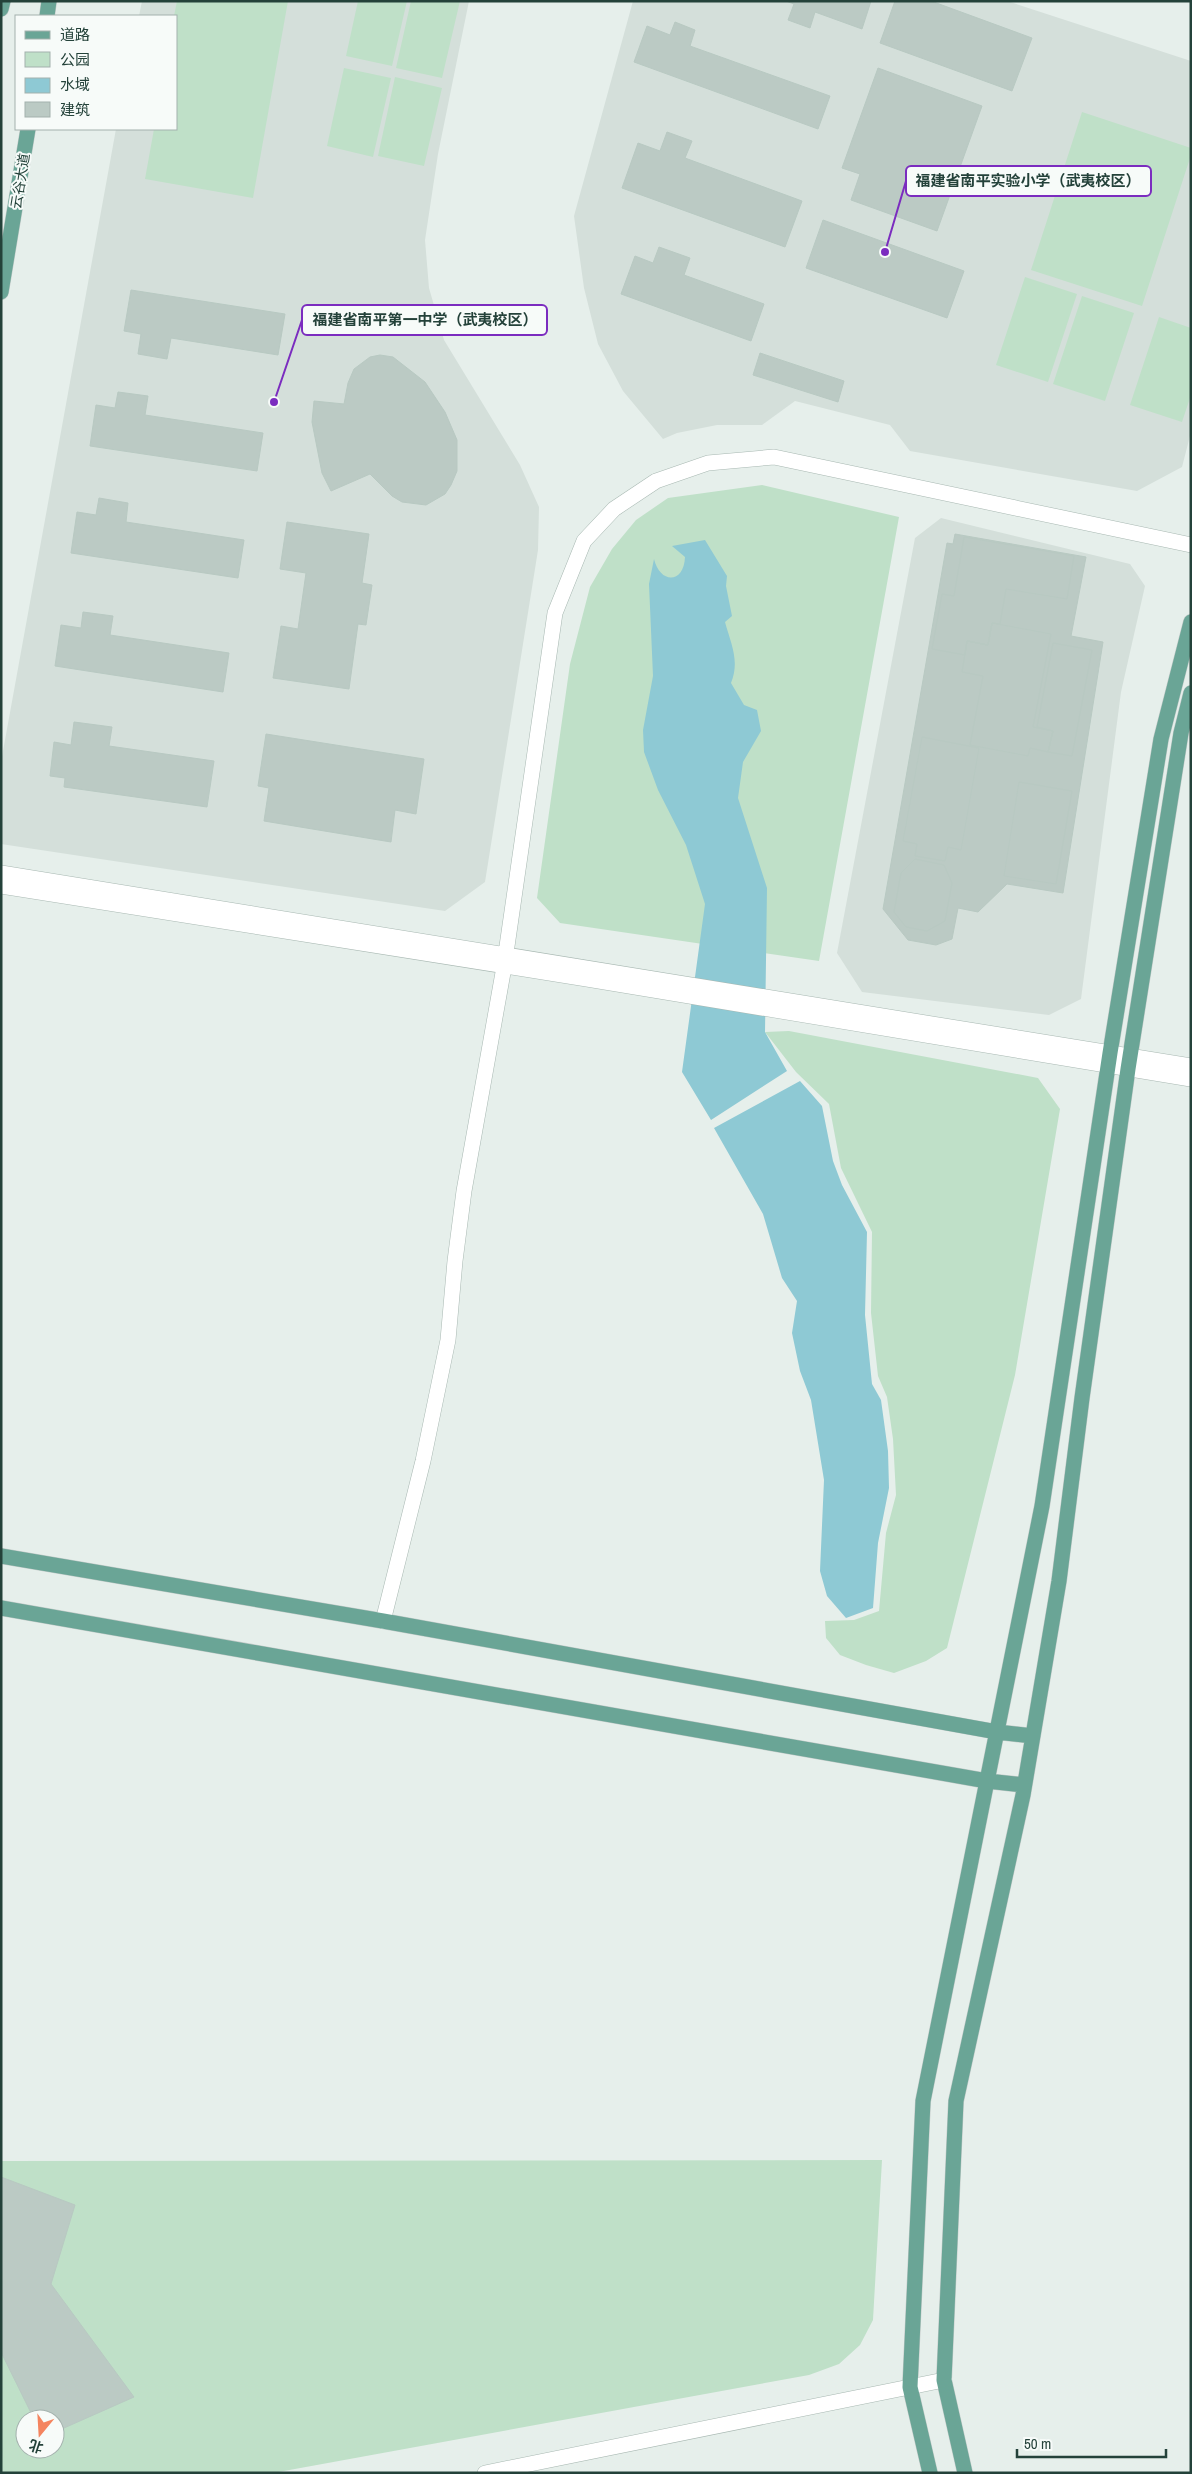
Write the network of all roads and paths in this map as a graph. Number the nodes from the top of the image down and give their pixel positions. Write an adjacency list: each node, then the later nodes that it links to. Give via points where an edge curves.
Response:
1 (3, 1): 3 (main road)
2 (49, 1): 4 (main road)
3 (1, 9)
4 (47, 15)
5 (28, 130): 6 (main road, 云谷大道)
6 (1, 292)
7 (1191, 545): 12 (street, via 774,457 708,462 656,481 614,509 584,541 555,613)
8 (1191, 622): 13 (main road, via 1162,739)
9 (1191, 693): 14 (main road, via 1179,742)
10 (1, 873): 12 (street)
11 (1, 886): 12 (street)
12 (505, 960): 13 (street); 19 (street, via 464,1191 454,1260 448,1340 423,1461)
13 (1110, 1059): 14 (street); 20 (main road, via 1042,1506)
14 (1129, 1063): 15 (street); 16 (street); 21 (main road, via 1059,1581)
15 (1191, 1066)
16 (1191, 1080)
17 (1, 1556): 19 (main road)
18 (1, 1608): 22 (main road)
19 (383, 1621): 20 (main road)
20 (997, 1732): 21 (main road); 22 (main road)
21 (1033, 1736): 23 (main road)
22 (987, 1781): 23 (main road); 25 (main road, via 923,2101)
23 (1024, 1785): 24 (main road, via 956,2101)
24 (944, 2380): 25 (street); 28 (main road)
25 (910, 2388): 26 (street); 27 (main road)
26 (485, 2473)
27 (930, 2473)
28 (966, 2473)

